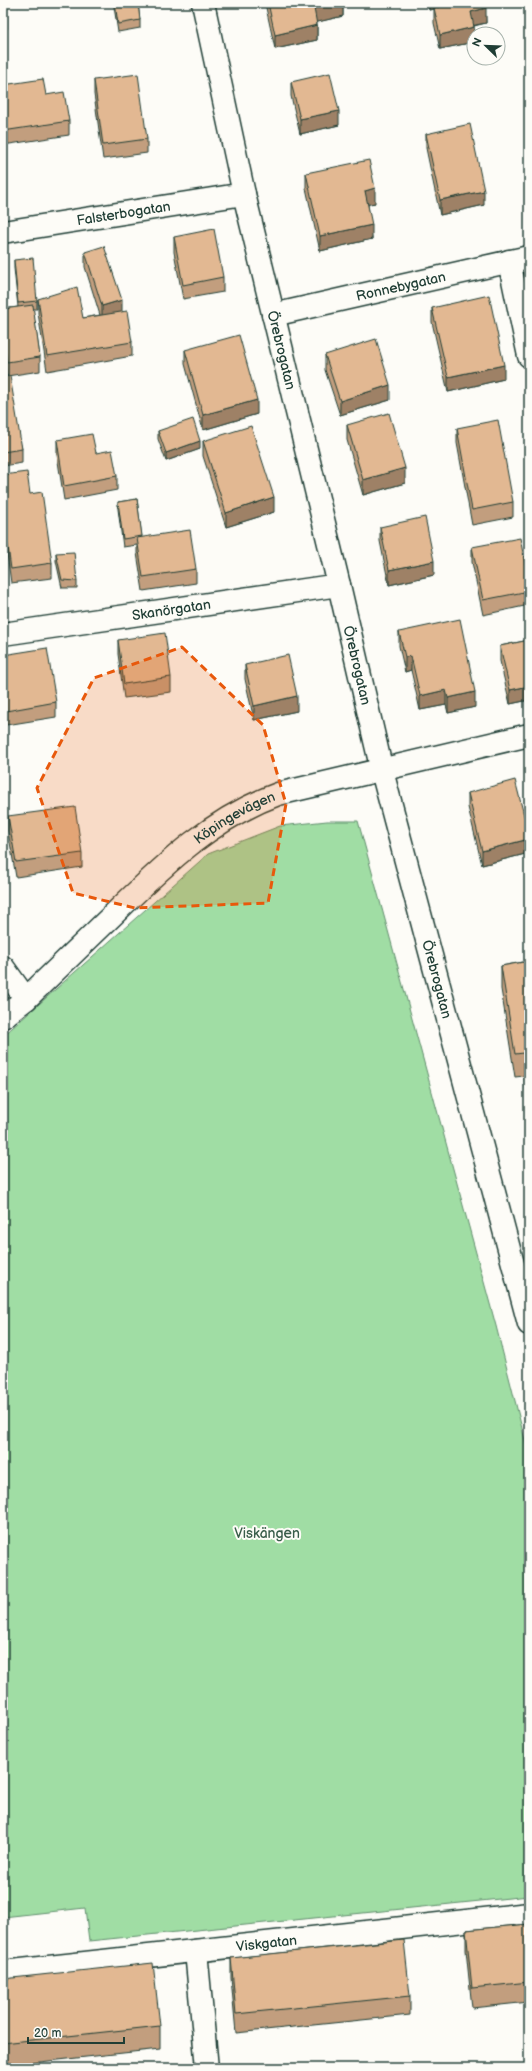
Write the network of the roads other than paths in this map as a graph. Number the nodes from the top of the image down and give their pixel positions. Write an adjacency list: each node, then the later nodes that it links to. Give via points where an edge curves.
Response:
1 (203, 3): 2 (street, Örebrogatan)
2 (244, 194): 3 (street, Falsterbogatan); 5 (street, Örebrogatan)
3 (3, 232)
4 (519, 259): 5 (street, Ronnebygatan); 6 (street)
5 (273, 315): 7 (street, Örebrogatan)
6 (529, 356)
7 (339, 585): 8 (street, Skanörgatan); 10 (street, Örebrogatan)
8 (3, 634)
9 (529, 735): 10 (street, Köpingevägen)
10 (382, 771): 12 (street, Köpingevägen, via 278,794 233,814 170,860); 14 (street, Örebrogatan)
11 (3, 967): 12 (street)
12 (26, 999): 13 (street, Köpingevägen)
13 (3, 1017)
14 (529, 1324)
15 (529, 1914): 16 (street, Viskgatan)
16 (196, 1951): 17 (street, Viskgatan); 18 (street)
17 (3, 1972)
18 (207, 2068)

